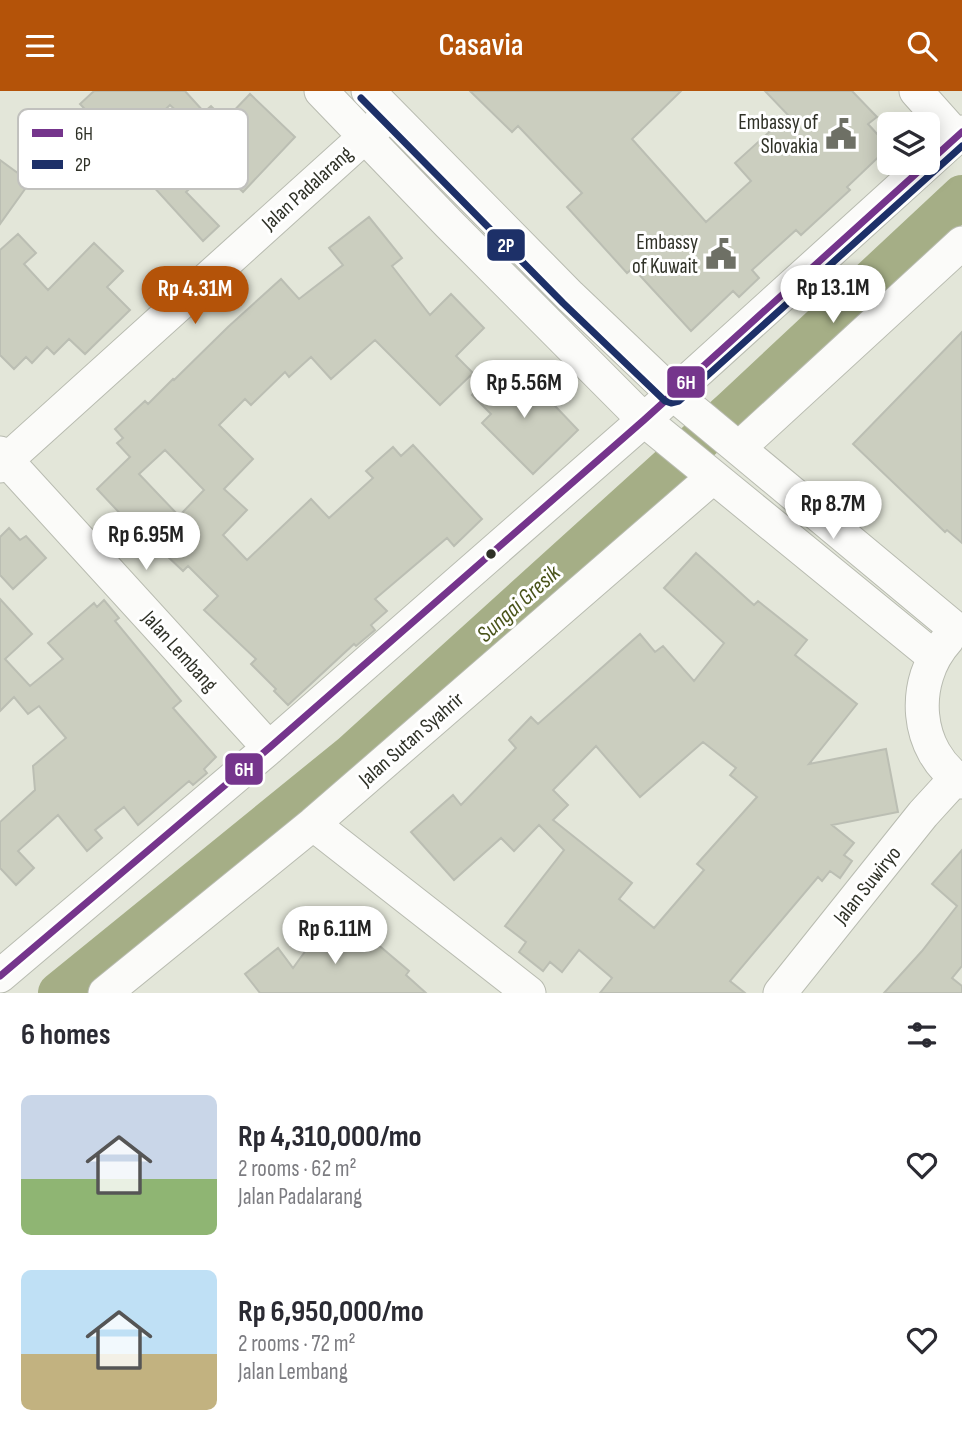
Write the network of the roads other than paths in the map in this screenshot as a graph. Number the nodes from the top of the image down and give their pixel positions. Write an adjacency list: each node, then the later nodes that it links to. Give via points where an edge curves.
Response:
1 (321, 91): 5 (street)
2 (916, 91): 4 (street)
3 (379, 103): 5 (street, Jalan Padalarang); 7 (street)
4 (959, 134): 7 (street)
5 (364, 137): 8 (street); 10 (street, Jalan Padalarang)
6 (962, 243): 9 (street)
7 (676, 396): 8 (street); 9 (street)
8 (648, 423): 11 (street); 14 (street)
9 (733, 442): 12 (street)
10 (2, 459): 14 (street, Jalan Lembang)
11 (706, 473): 13 (street); 16 (street, Jalan Sutan Syahrir)
12 (959, 628): 13 (street)
13 (934, 657): 15 (street, via 924,682 921,708 926,735 938,759)
14 (269, 748): 17 (street)
15 (959, 780): 20 (street, Jalan Suwiryo, via 923,814)
16 (313, 824): 18 (street, Jalan Sutan Syahrir); 19 (street)
17 (0, 975)
18 (105, 993)
19 (529, 993)
20 (780, 993)

